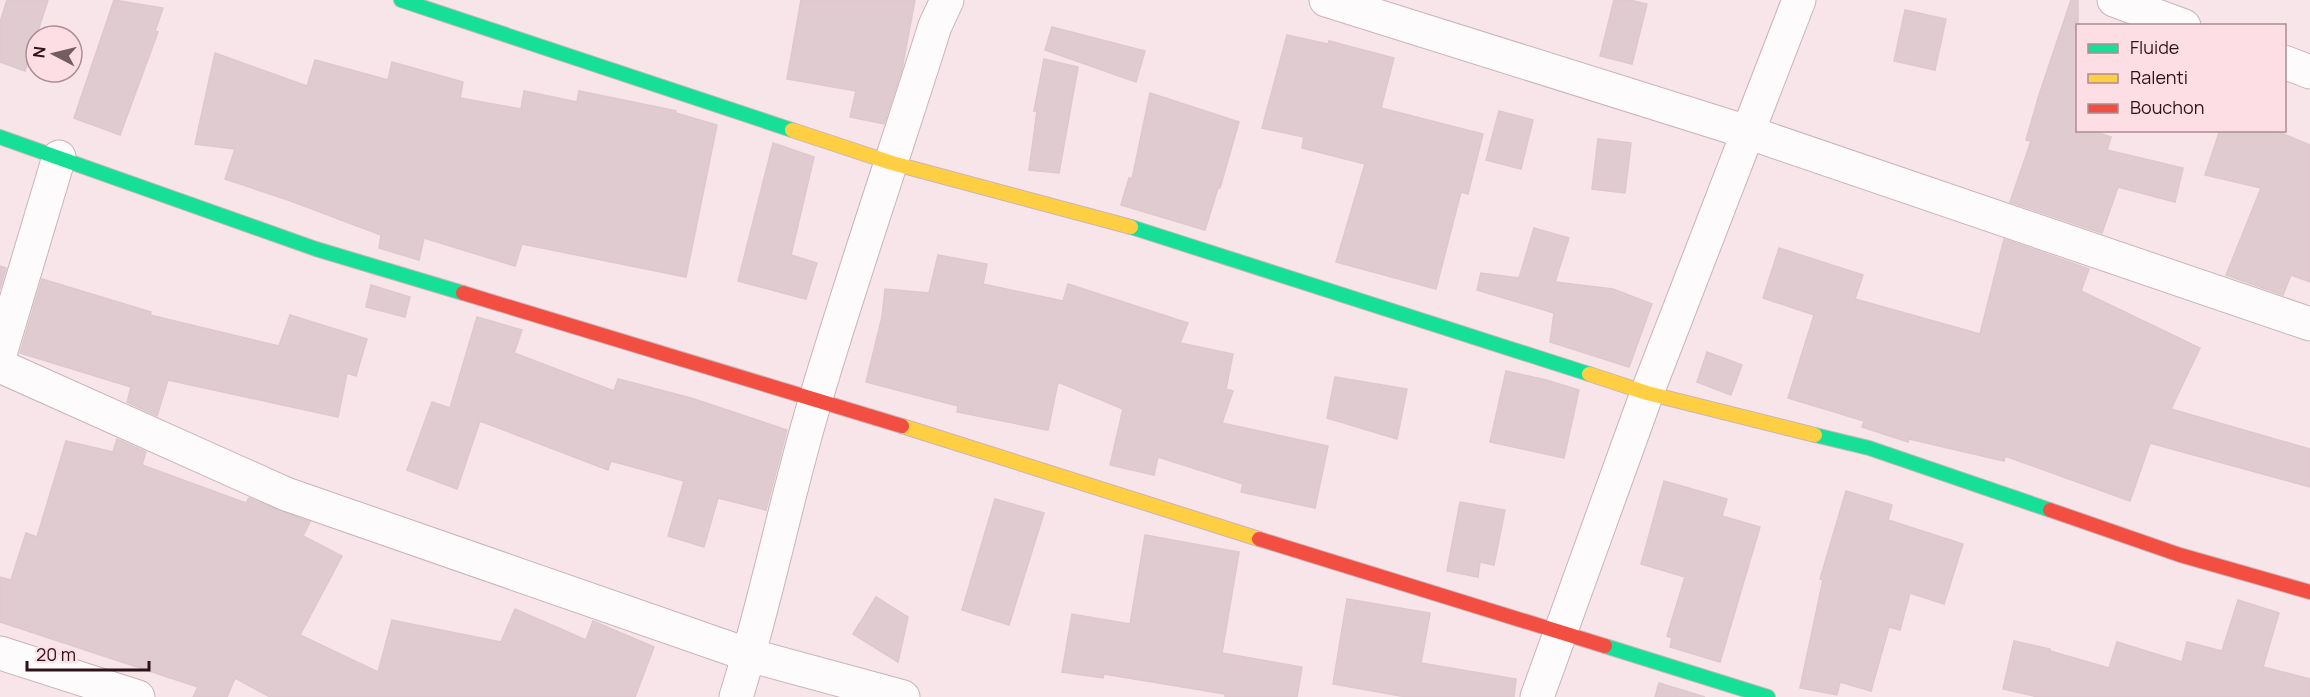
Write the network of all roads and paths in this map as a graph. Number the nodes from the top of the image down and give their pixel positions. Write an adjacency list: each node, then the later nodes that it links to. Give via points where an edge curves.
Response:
1 (401, 0): 12 (street)
2 (947, 0): 12 (street)
3 (1326, 0): 9 (street)
4 (1799, 0): 9 (street)
5 (2114, 0): 6 (street)
6 (2179, 24)
7 (2286, 63): 8 (street)
8 (2310, 72)
9 (1747, 132): 13 (street); 16 (street)
10 (0, 137): 11 (street)
11 (59, 158): 14 (street); 17 (street, via 316,249)
12 (892, 163): 16 (street, via 1157,234); 17 (street)
13 (2310, 324)
14 (0, 354)
15 (0, 366): 21 (street, via 286,494)
16 (1647, 393): 18 (street, via 1869,448 2180,555); 19 (street)
17 (816, 398): 19 (street); 21 (street)
18 (2310, 592)
19 (1560, 634): 25 (street); 26 (street)
20 (0, 653): 22 (street)
21 (749, 655): 23 (street); 24 (street)
22 (138, 697)
23 (736, 697)
24 (903, 697)
25 (1537, 697)
26 (1768, 697)

